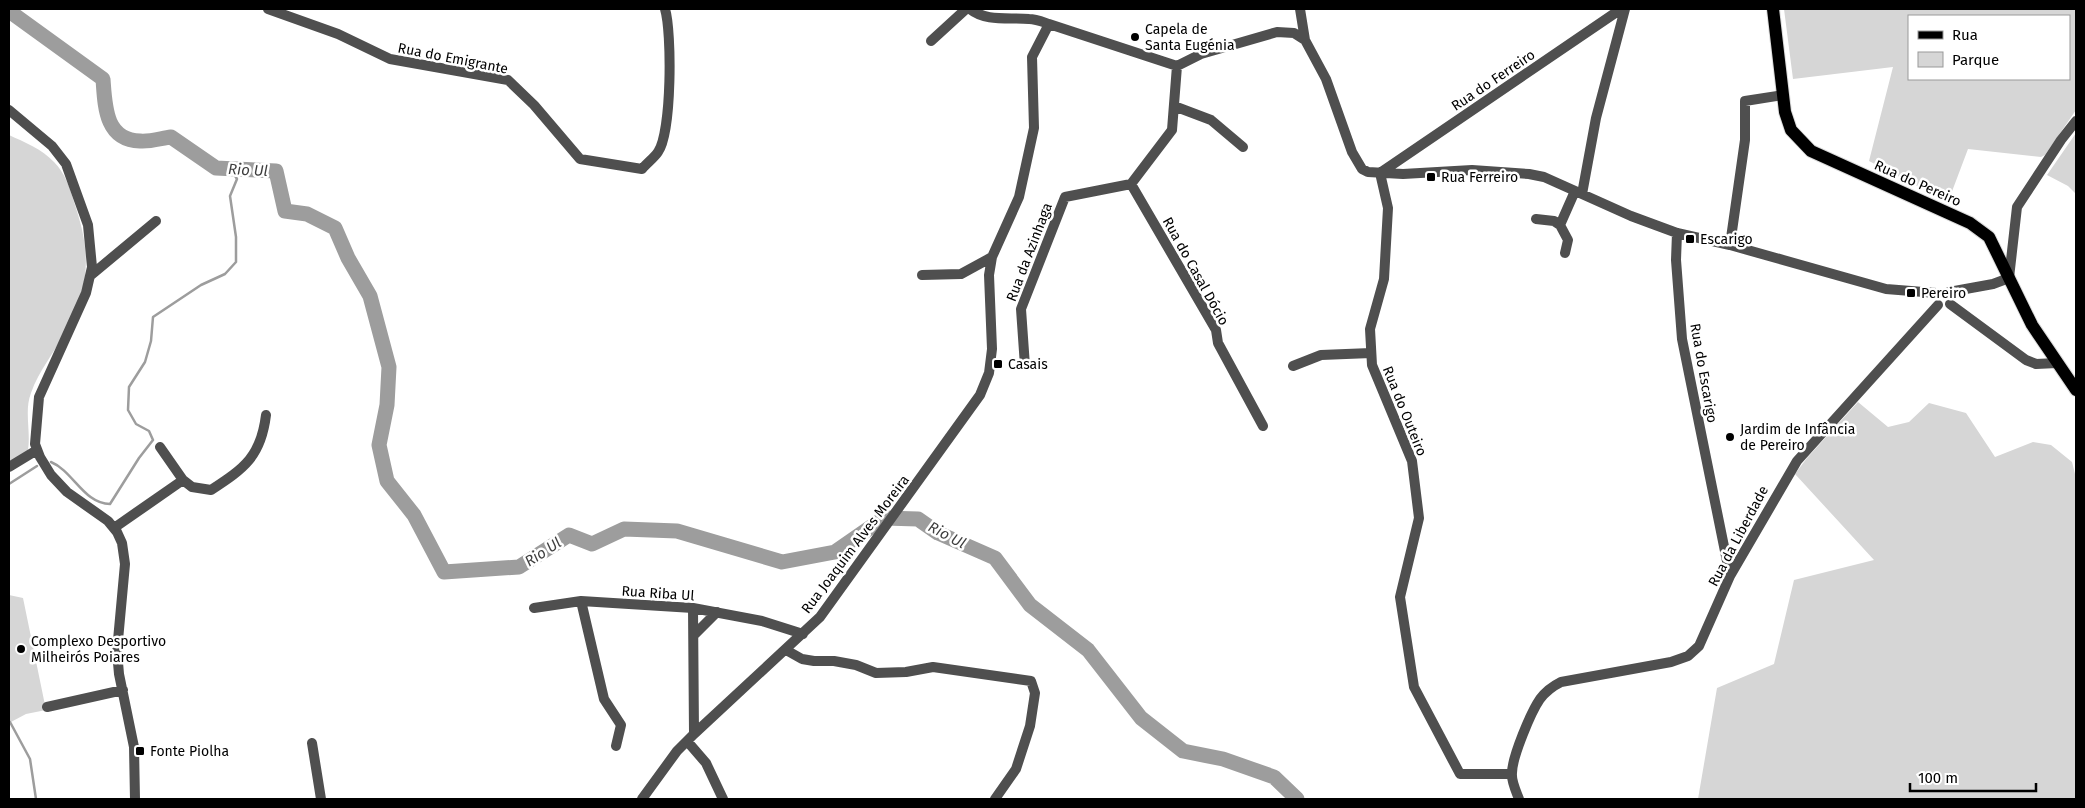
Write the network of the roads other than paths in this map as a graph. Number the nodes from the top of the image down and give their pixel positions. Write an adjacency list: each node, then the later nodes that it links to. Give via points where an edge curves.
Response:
1 (268, 9): 2 (street, Rua do Emigrante, via 338,34 390,59 508,80 580,159 642,169 659,151 665,128 668,94 668,21)
2 (665, 9)
3 (968, 9): 8 (street, via 994,18 1032,19); 10 (street)
4 (1300, 9): 9 (street)
5 (1621, 9): 17 (street, Rua do Ferreiro)
6 (1625, 9): 19 (street)
7 (1773, 9): 12 (main road, Rua do Pereiro)
8 (1049, 24): 11 (street); 26 (street, Rua Joaquim Alves Moreira, via 1032,57 1034,128 1019,197)
9 (1305, 40): 11 (street, via 1294,33 1277,32 1201,54); 17 (street, via 1326,79 1358,164 1368,172)
10 (931, 41)
11 (1177, 66): 13 (street)
12 (1783, 95): 24 (street, via 1745,101 1745,140); 29 (main road, Rua do Pereiro, via 1791,130 1811,151 1970,222 1989,237)
13 (1174, 106): 16 (street, via 1211,120); 18 (street, via 1172,130)
14 (9, 110): 28 (street, via 52,146 66,164 88,225)
15 (2076, 121): 29 (street, via 2017,207)
16 (1243, 147)
17 (1380, 173): 19 (street, via 1511,171 1544,177); 34 (street, Rua do Outeiro, via 1388,208 1384,279 1370,329)
18 (1131, 184): 36 (street, Rua da Azinhaga, via 1065,197 1021,309); 40 (street, Rua do Casal Dócio, via 1216,330 1218,343)
19 (1578, 193): 22 (street); 23 (street)
20 (1536, 219): 22 (street)
21 (156, 220): 28 (street)
22 (1560, 225): 25 (street, via 1568,240)
23 (1677, 233): 24 (street); 46 (street, Rua do Escarigo, via 1682,339)
24 (1730, 245): 31 (street, via 1886,288)
25 (1565, 253)
26 (992, 257): 27 (street, via 962,274); 52 (street, Rua Joaquim Alves Moreira, via 989,275 992,349 989,373 980,396 882,534 820,617)
27 (922, 275)
28 (90, 276): 42 (street, via 86,293 39,397)
29 (2009, 278): 30 (street); 35 (main road, Rua do Pereiro, via 2032,325)
30 (1948, 292): 31 (street); 32 (street)
31 (1936, 293): 33 (street)
32 (1950, 304): 33 (street); 35 (street, via 2026,360 2036,364)
33 (1938, 305): 46 (street, Rua da Liberdade, via 1797,461)
34 (1371, 353): 37 (street, via 1321,355); 60 (street, Rua do Outeiro, via 1372,365 1412,461 1419,518 1400,597 1414,687 1460,774)
35 (2058, 364): 38 (main road, Rua do Pereiro)
36 (1025, 366)
37 (1293, 366)
38 (2076, 390)
39 (266, 415): 44 (street, via 264,436 249,462 233,476 211,490 192,487)
40 (1262, 426)
41 (160, 447): 44 (street)
42 (37, 450): 43 (street); 45 (street, via 51,475 67,492)
43 (9, 467)
44 (184, 480): 45 (street)
45 (114, 528): 55 (street, via 125,556 117,651)
46 (1730, 576): 60 (street, Rua da Liberdade, via 1706,635 1688,656 1671,662 1572,679 1550,688 1534,709)
47 (581, 601): 48 (street, Rua Riba Ul); 49 (street, Rua Riba Ul); 59 (street, via 604,699 621,725)
48 (534, 608)
49 (693, 608): 50 (street, Rua Riba Ul); 53 (street)
50 (717, 612): 51 (street, Rua Riba Ul, via 762,621); 53 (street)
51 (778, 628): 52 (street, Rua Riba Ul); 54 (street)
52 (803, 634): 54 (street, Rua Joaquim Alves Moreira)
53 (694, 635): 57 (street)
54 (788, 648): 57 (street, Rua Joaquim Alves Moreira); 65 (street, via 802,659 856,665 876,673 933,667 1031,682 1035,693 1030,726 1016,769)
55 (123, 690): 56 (street); 61 (street, via 134,747)
56 (47, 707)
57 (691, 737): 63 (street, Rua Joaquim Alves Moreira); 64 (street)
58 (312, 743): 62 (street)
59 (616, 746)
60 (1512, 774): 66 (street)
61 (135, 799)
62 (320, 799)
63 (642, 799)
64 (723, 799)
65 (995, 799)
66 (1519, 799)

